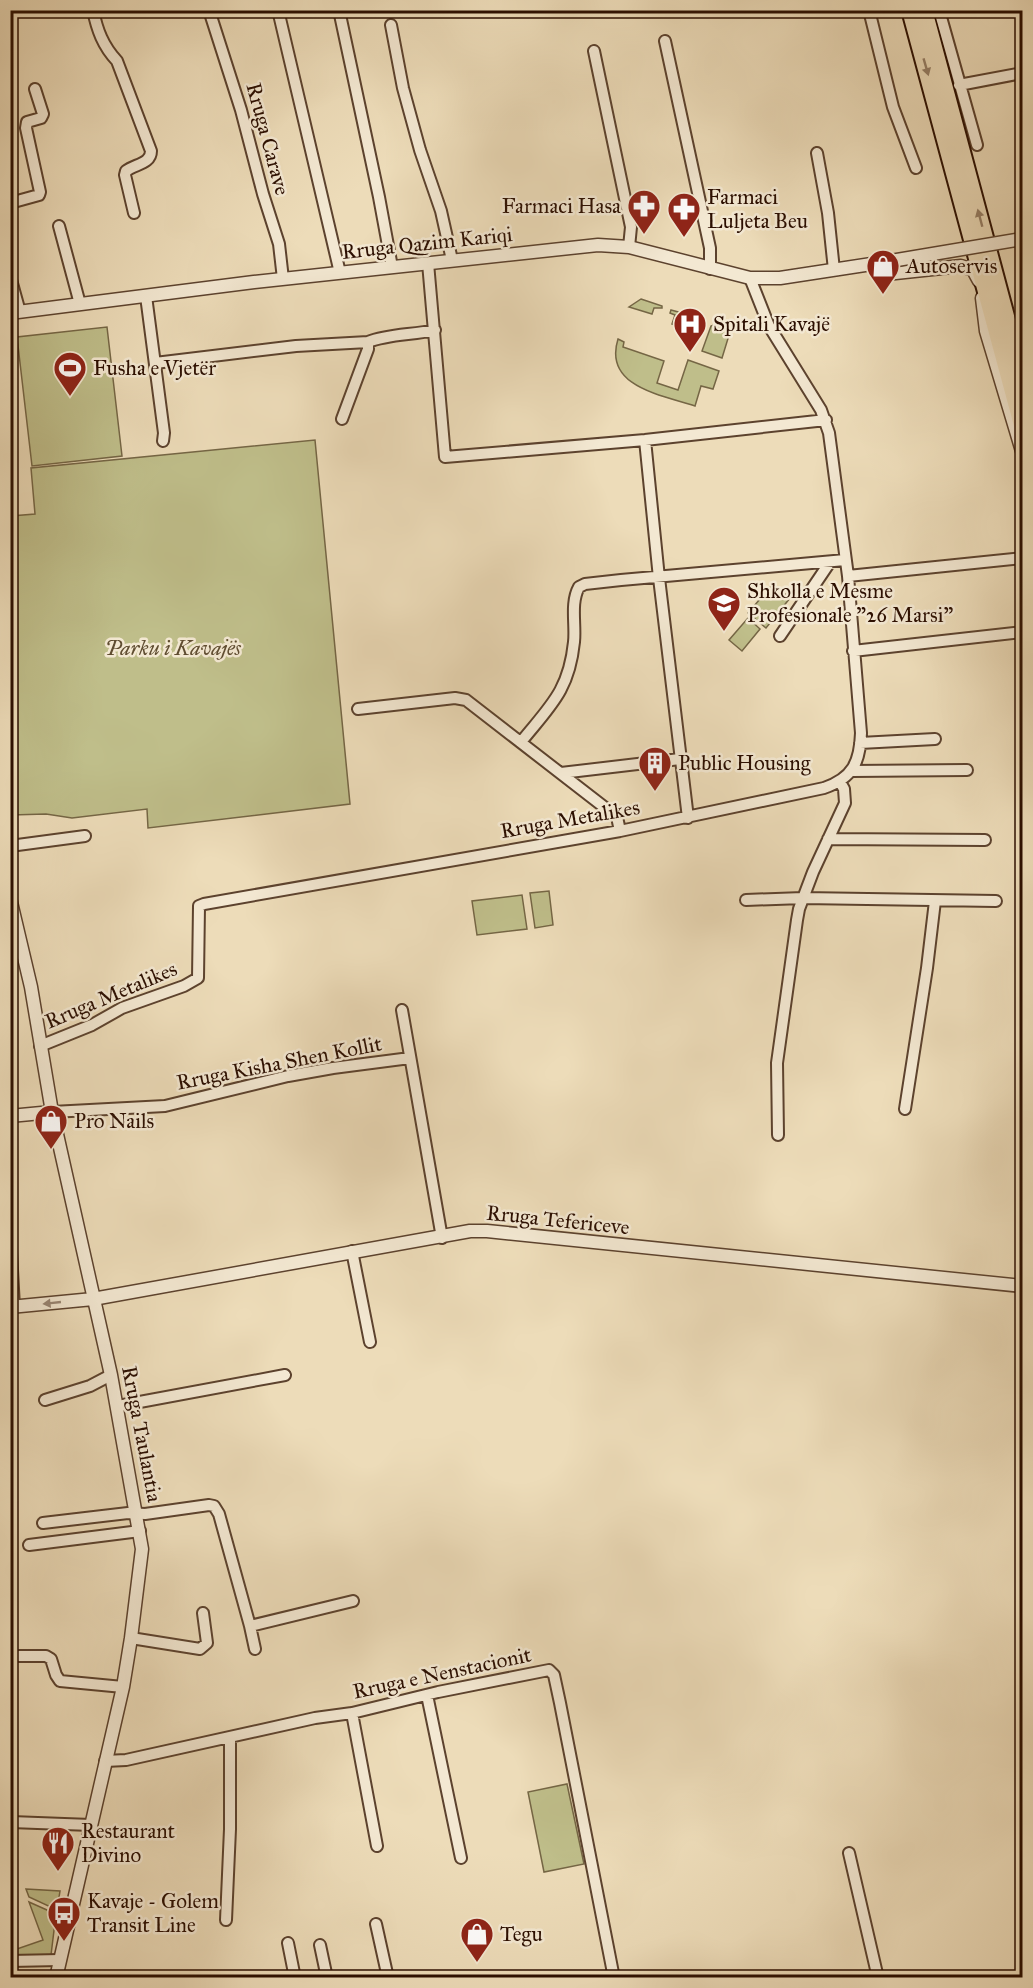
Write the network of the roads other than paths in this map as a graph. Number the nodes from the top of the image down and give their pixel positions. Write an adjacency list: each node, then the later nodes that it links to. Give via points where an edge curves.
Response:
1 (93, 10): 19 (street, via 107,49 117,60 151,151 147,161 126,171)
2 (209, 10): 31 (street, Rruga Carave, via 279,244)
3 (278, 10): 29 (street)
4 (339, 10): 26 (street)
5 (869, 10): 17 (street, via 893,107)
6 (910, 10): 42 (highway, one-way to 42)
7 (924, 10): 39 (highway, one-way to 7)
8 (939, 10): 13 (street)
9 (391, 25): 23 (street, via 403,88)
10 (665, 41): 27 (street, via 710,248)
11 (594, 51): 22 (street, via 631,227)
12 (1023, 73): 13 (street)
13 (959, 86): 15 (street)
14 (35, 88): 18 (street, via 43,114 27,122 26,129 40,192)
15 (977, 145)
16 (817, 153): 28 (street)
17 (916, 168)
18 (10, 202)
19 (134, 213)
20 (59, 226): 34 (street)
21 (1023, 239): 24 (street, Rruga Qazim Kariqi, bridge)
22 (629, 246): 23 (street, Rruga Qazim Kariqi, via 598,245); 27 (street, Rruga Qazim Kariqi)
23 (452, 260): 25 (street, Rruga Qazim Kariqi)
24 (885, 262): 28 (street, Rruga Qazim Kariqi); 45 (street, via 881,272 886,274 962,266 977,274 986,331)
25 (428, 263): 26 (street, Rruga Qazim Kariqi); 36 (street)
26 (392, 267): 29 (street, Rruga Qazim Kariqi)
27 (710, 269): 32 (street, Rruga Qazim Kariqi)
28 (834, 270): 32 (street, Rruga Qazim Kariqi)
29 (340, 273): 31 (street, Rruga Qazim Kariqi)
30 (10, 276): 35 (street)
31 (283, 279): 33 (street, Rruga Qazim Kariqi)
32 (750, 279): 41 (street, via 769,326)
33 (146, 296): 34 (street, Rruga Qazim Kariqi); 38 (street)
34 (80, 304): 35 (street, Rruga Qazim Kariqi)
35 (15, 312)
36 (435, 330): 37 (street); 43 (street, via 445,457)
37 (368, 342): 38 (street, via 296,346); 40 (street)
38 (155, 363): 44 (street)
39 (1023, 376)
40 (342, 419)
41 (826, 420): 43 (street); 47 (street)
42 (1023, 425)
43 (645, 440): 50 (street)
44 (163, 441)
45 (1023, 451)
46 (1023, 558): 49 (street)
47 (845, 560): 48 (street); 49 (street)
48 (830, 562): 50 (street); 52 (street)
49 (848, 576): 53 (street)
50 (659, 578): 56 (street, via 579,587 569,675); 58 (street)
51 (1023, 632): 53 (street)
52 (780, 636)
53 (853, 651): 57 (street)
54 (358, 709): 56 (street, via 461,699)
55 (935, 739): 57 (street)
56 (521, 742): 61 (street)
57 (860, 742): 60 (street)
58 (680, 759): 61 (street); 63 (street)
59 (967, 770): 60 (street)
60 (852, 771): 62 (street, Rruga Metalikes)
61 (561, 773): 64 (street, via 617,817)
62 (840, 782): 63 (street, Rruga Metalikes); 66 (street, via 844,803)
63 (688, 818): 64 (street, Rruga Metalikes)
64 (620, 831): 75 (street, Rruga Metalikes, via 204,904 199,906 198,978)
65 (85, 836): 68 (street)
66 (828, 839): 67 (street); 70 (street)
67 (985, 840)
68 (10, 846)
69 (10, 898): 75 (street, Rruga Taulantia)
70 (803, 898): 71 (street); 72 (street); 80 (street, via 777,1064)
71 (746, 900)
72 (935, 901): 73 (street); 77 (street)
73 (996, 901)
74 (402, 1010): 76 (street)
75 (40, 1046): 78 (street, Rruga Taulantia)
76 (410, 1058): 78 (street, Rruga Kisha Shen Kollit, via 288,1076 165,1106); 82 (street, Rruga Kisha Shen Kollit)
77 (905, 1109)
78 (52, 1112): 79 (street, Rruga Kisha Shen Kollit); 85 (street, Rruga Taulantia)
79 (10, 1116)
80 (778, 1135)
81 (10, 1233): 86 (street)
82 (442, 1238): 83 (street, Rruga Tefericeve); 84 (street, Rruga Tefericeve, via 487,1231)
83 (352, 1251): 85 (street, Rruga Tefericeve); 87 (street)
84 (1023, 1286)
85 (93, 1299): 86 (street, Rruga Tefericeve, one-way to 86); 88 (street, Rruga Taulantia)
86 (12, 1307)
87 (370, 1342)
88 (111, 1375): 90 (street); 91 (street, Rruga Taulantia)
89 (285, 1376): 91 (street)
90 (45, 1400)
91 (118, 1406): 92 (street, Rruga Taulantia)
92 (137, 1514): 93 (street); 94 (street, Rruga Taulantia); 98 (street, via 214,1506)
93 (43, 1523)
94 (140, 1531): 95 (street); 99 (street, Rruga Taulantia, via 141,1566)
95 (29, 1545)
96 (353, 1600): 98 (street)
97 (203, 1613): 99 (street, via 207,1643 200,1649)
98 (250, 1626): 100 (street)
99 (131, 1638): 102 (street, Rruga Taulantia)
100 (255, 1649)
101 (19, 1656): 102 (street, via 51,1659 60,1681)
102 (123, 1687): 106 (street, Rruga Taulantia)
103 (427, 1695): 104 (street, Rruga e Nenstacionit); 111 (street); 122 (street, Rruga e Nenstacionit, via 544,1670 554,1675)
104 (352, 1713): 105 (street, Rruga e Nenstacionit); 109 (street)
105 (231, 1738): 106 (street, Rruga e Nenstacionit); 112 (street)
106 (105, 1761): 108 (street, Rruga Taulantia)
107 (11, 1822): 108 (street)
108 (91, 1825): 116 (street, Rruga Taulantia)
109 (377, 1846)
110 (849, 1853): 123 (street)
111 (461, 1858)
112 (226, 1920)
113 (376, 1924): 121 (street)
114 (288, 1943): 119 (street)
115 (320, 1945): 120 (street)
116 (60, 1960): 117 (street); 118 (street, Rruga Taulantia)
117 (10, 1961)
118 (56, 1977)
119 (296, 1977)
120 (327, 1977)
121 (388, 1977)
122 (614, 1977)
123 (878, 1977)

